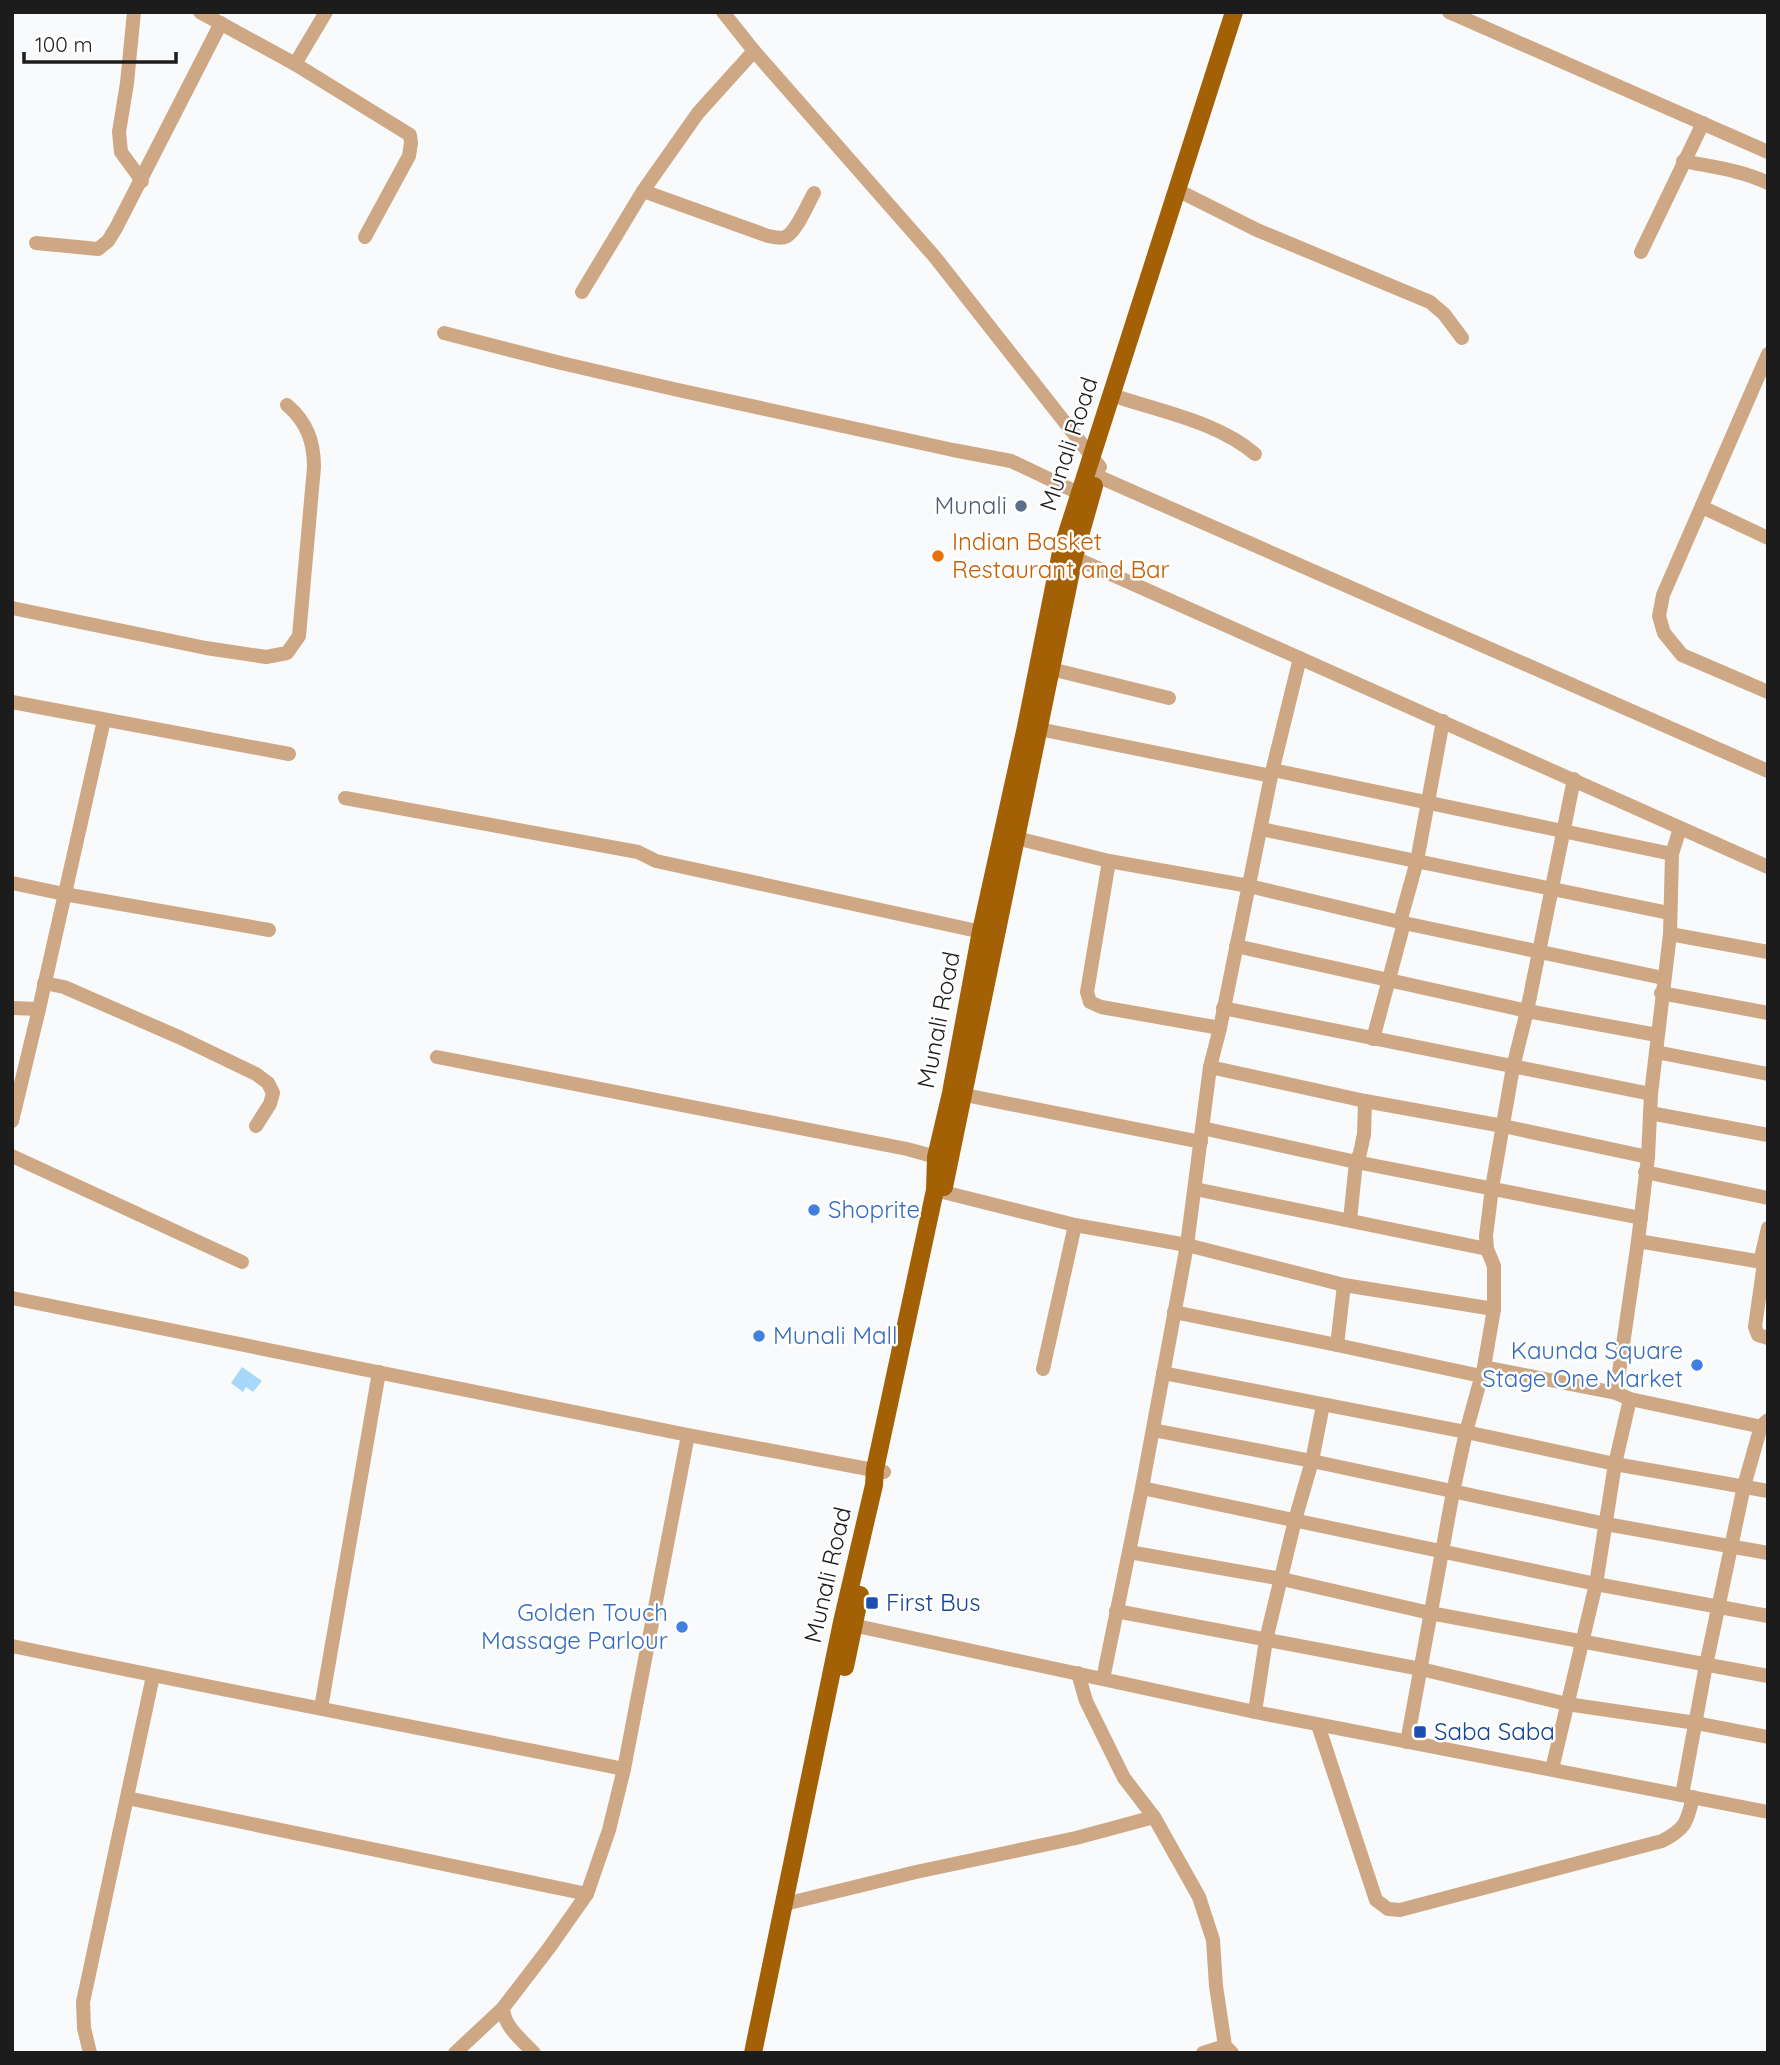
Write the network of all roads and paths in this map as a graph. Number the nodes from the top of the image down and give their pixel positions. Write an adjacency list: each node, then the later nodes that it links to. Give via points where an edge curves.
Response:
1 (134, 12): 14 (street, via 119,132 121,152)
2 (200, 12): 8 (street)
3 (326, 12): 10 (street)
4 (723, 12): 9 (street)
5 (1234, 12): 17 (main road, Munali Road)
6 (1244, 12): 17 (main road, Munali Road)
7 (1449, 12): 11 (street)
8 (221, 23): 10 (street); 14 (street)
9 (754, 51): 16 (street, via 698,113); 29 (street, via 934,256)
10 (295, 64): 19 (street, via 410,135 409,156)
11 (1703, 123): 12 (street); 13 (street)
12 (1768, 152)
13 (1683, 161): 15 (street); 21 (street)
14 (142, 181): 20 (street, via 116,228 98,249)
15 (1768, 183)
16 (643, 191): 18 (street, via 778,238 792,232); 22 (street)
17 (1182, 192): 24 (street, via 1256,230 1430,302); 26 (main road, Munali Road); 29 (main road, Munali Road)
18 (814, 193)
19 (365, 237)
20 (36, 243)
21 (1641, 252)
22 (582, 292)
23 (444, 333): 30 (street, via 678,390 1011,461)
24 (1462, 338)
25 (1768, 354): 31 (street)
26 (1121, 398): 28 (street, via 1220,430); 29 (main road, Munali Road)
27 (287, 405): 34 (street, via 306,426 314,460 301,625 287,653 266,657 206,648)
28 (1255, 454)
29 (1096, 466): 30 (main road, Munali Road); 44 (street)
30 (1085, 496): 33 (main road, Munali Road)
31 (1702, 507): 32 (street); 37 (street, via 1663,595 1659,616 1664,633 1682,655)
32 (1768, 538)
33 (1068, 554): 35 (street); 36 (main road, Munali Road); 42 (main road, Munali Road)
34 (12, 608)
35 (1300, 658): 41 (street); 45 (street)
36 (1051, 669): 38 (street); 42 (main road, Munali Road)
37 (1768, 692)
38 (1169, 698)
39 (12, 702): 40 (street)
40 (104, 720): 43 (street); 60 (street)
41 (1443, 721): 46 (street); 48 (street)
42 (1032, 728): 45 (street); 52 (main road, Munali Road)
43 (289, 754)
44 (1768, 771)
45 (1272, 773): 48 (street); 50 (street)
46 (1574, 779): 49 (street); 51 (street)
47 (345, 798): 64 (street, via 638,852 656,861)
48 (1427, 802): 51 (street); 55 (street)
49 (1679, 828): 53 (street); 56 (street)
50 (1261, 829): 55 (street); 58 (street)
51 (1564, 830): 53 (street); 59 (street)
52 (1009, 837): 54 (street); 64 (main road, Munali Road)
53 (1672, 854): 61 (street)
54 (1109, 861): 58 (street); 77 (street, via 1087,992 1090,1002)
55 (1417, 861): 59 (street); 62 (street)
56 (1768, 867)
57 (12, 883): 60 (street)
58 (1249, 886): 62 (street); 66 (street)
59 (1552, 889): 61 (street); 67 (street)
60 (64, 894): 63 (street); 70 (street)
61 (1669, 913): 65 (street)
62 (1402, 923): 67 (street); 69 (street)
63 (269, 930)
64 (988, 933): 85 (main road, Munali Road)
65 (1670, 934): 68 (street); 71 (street)
66 (1236, 946): 69 (street); 73 (street)
67 (1539, 952): 71 (street); 75 (street)
68 (1768, 952)
69 (1389, 980): 75 (street); 79 (street)
70 (44, 982): 74 (street); 90 (street, via 256,1074 272,1093)
71 (1662, 986): 76 (street); 78 (street)
72 (12, 1008): 74 (street)
73 (1223, 1008): 77 (street); 79 (street)
74 (39, 1009): 89 (street)
75 (1527, 1011): 78 (street); 83 (street)
76 (1768, 1013)
77 (1220, 1028): 82 (street)
78 (1657, 1035): 80 (street)
79 (1373, 1039): 83 (street)
80 (1656, 1052): 84 (street); 86 (street)
81 (437, 1057): 95 (street)
82 (1210, 1067): 87 (street); 92 (street)
83 (1513, 1067): 86 (street); 91 (street)
84 (1768, 1074)
85 (957, 1094): 92 (street); 95 (main road, Munali Road); 101 (main road, Munali Road)
86 (1651, 1094): 88 (street)
87 (1365, 1101): 91 (street); 97 (street, via 1364,1134)
88 (1650, 1113): 93 (street); 96 (street)
89 (12, 1121)
90 (256, 1126)
91 (1503, 1126): 96 (street); 99 (street)
92 (1201, 1135): 97 (street); 100 (street)
93 (1768, 1135)
94 (12, 1156): 110 (street)
95 (936, 1157): 101 (main road, Munali Road)
96 (1648, 1157): 98 (street)
97 (1356, 1162): 99 (street); 104 (street)
98 (1646, 1172): 102 (street); 103 (street)
99 (1492, 1188): 103 (street); 109 (street)
100 (1195, 1189): 104 (street); 108 (street)
101 (939, 1191): 105 (street); 131 (main road, Munali Road)
102 (1768, 1198)
103 (1641, 1218): 107 (street)
104 (1350, 1220): 109 (street)
105 (1075, 1225): 108 (street); 118 (street)
106 (1768, 1228): 111 (street)
107 (1638, 1241): 111 (street); 122 (street)
108 (1187, 1245): 112 (street); 115 (street)
109 (1487, 1249): 114 (street, via 1494,1266)
110 (242, 1262)
111 (1764, 1263): 116 (street, via 1755,1327 1758,1335)
112 (1344, 1285): 114 (street); 117 (street)
113 (12, 1298): 120 (street)
114 (1494, 1309): 119 (street)
115 (1174, 1312): 117 (street); 121 (street)
116 (1768, 1338)
117 (1337, 1345): 119 (street)
118 (1043, 1369)
119 (1483, 1372): 122 (street); 127 (street)
120 (379, 1373): 128 (street); 159 (street)
121 (1164, 1373): 124 (street); 126 (street)
122 (1616, 1393): 123 (street)
123 (1630, 1399): 125 (street); 130 (street)
124 (1323, 1405): 127 (street); 129 (street)
125 (1765, 1425): 132 (street)
126 (1153, 1430): 129 (street); 133 (street)
127 (1466, 1432): 130 (street); 135 (street)
128 (688, 1434): 131 (street); 165 (street)
129 (1312, 1461): 135 (street); 136 (street)
130 (1615, 1464): 132 (street); 137 (street)
131 (880, 1471): 148 (main road, Munali Road)
132 (1744, 1486): 134 (street); 138 (street)
133 (1142, 1488): 136 (street); 139 (street)
134 (1768, 1491)
135 (1453, 1492): 137 (street); 140 (street)
136 (1295, 1520): 140 (street); 142 (street)
137 (1606, 1524): 138 (street); 143 (street)
138 (1731, 1546): 141 (street); 144 (street)
139 (1129, 1552): 142 (street); 145 (street)
140 (1442, 1552): 143 (street); 146 (street)
141 (1768, 1553)
142 (1282, 1579): 146 (street); 149 (street)
143 (1596, 1584): 144 (street); 150 (street)
144 (1718, 1608): 147 (street); 152 (street)
145 (1116, 1611): 149 (street); 157 (street)
146 (1430, 1613): 150 (street); 153 (street)
147 (1768, 1616)
148 (848, 1623): 154 (street); 172 (main road, Munali Road)
149 (1266, 1640): 153 (street); 160 (street)
150 (1583, 1642): 152 (street); 158 (street)
151 (12, 1646): 155 (street)
152 (1706, 1665): 156 (street); 161 (street)
153 (1421, 1669): 158 (street); 164 (street)
154 (1078, 1673): 157 (street); 170 (street, via 1086,1701 1124,1778)
155 (153, 1676): 159 (street); 168 (street)
156 (1768, 1676)
157 (1103, 1679): 160 (street)
158 (1567, 1704): 161 (street); 166 (street)
159 (321, 1708): 165 (street)
160 (1255, 1712): 162 (street)
161 (1696, 1723): 163 (street); 167 (street)
162 (1318, 1725): 164 (street); 167 (street, via 1376,1900 1388,1909 1400,1910 1662,1841 1686,1823)
163 (1768, 1737)
164 (1407, 1742): 166 (street)
165 (624, 1769): 171 (street)
166 (1552, 1769): 167 (street)
167 (1687, 1796): 169 (street)
168 (127, 1798): 171 (street); 175 (street, via 83,2002)
169 (1768, 1812)
170 (1154, 1817): 172 (street); 174 (street, via 1199,1897 1213,1940)
171 (587, 1894): 173 (street)
172 (790, 1904): 178 (main road, Munali Road); 179 (main road, Munali Road)
173 (503, 2008): 176 (street); 177 (street, via 509,2026)
174 (1228, 2049): 180 (street)
175 (90, 2053)
176 (455, 2053)
177 (534, 2053)
178 (753, 2053)
179 (762, 2053)
180 (1203, 2053)

